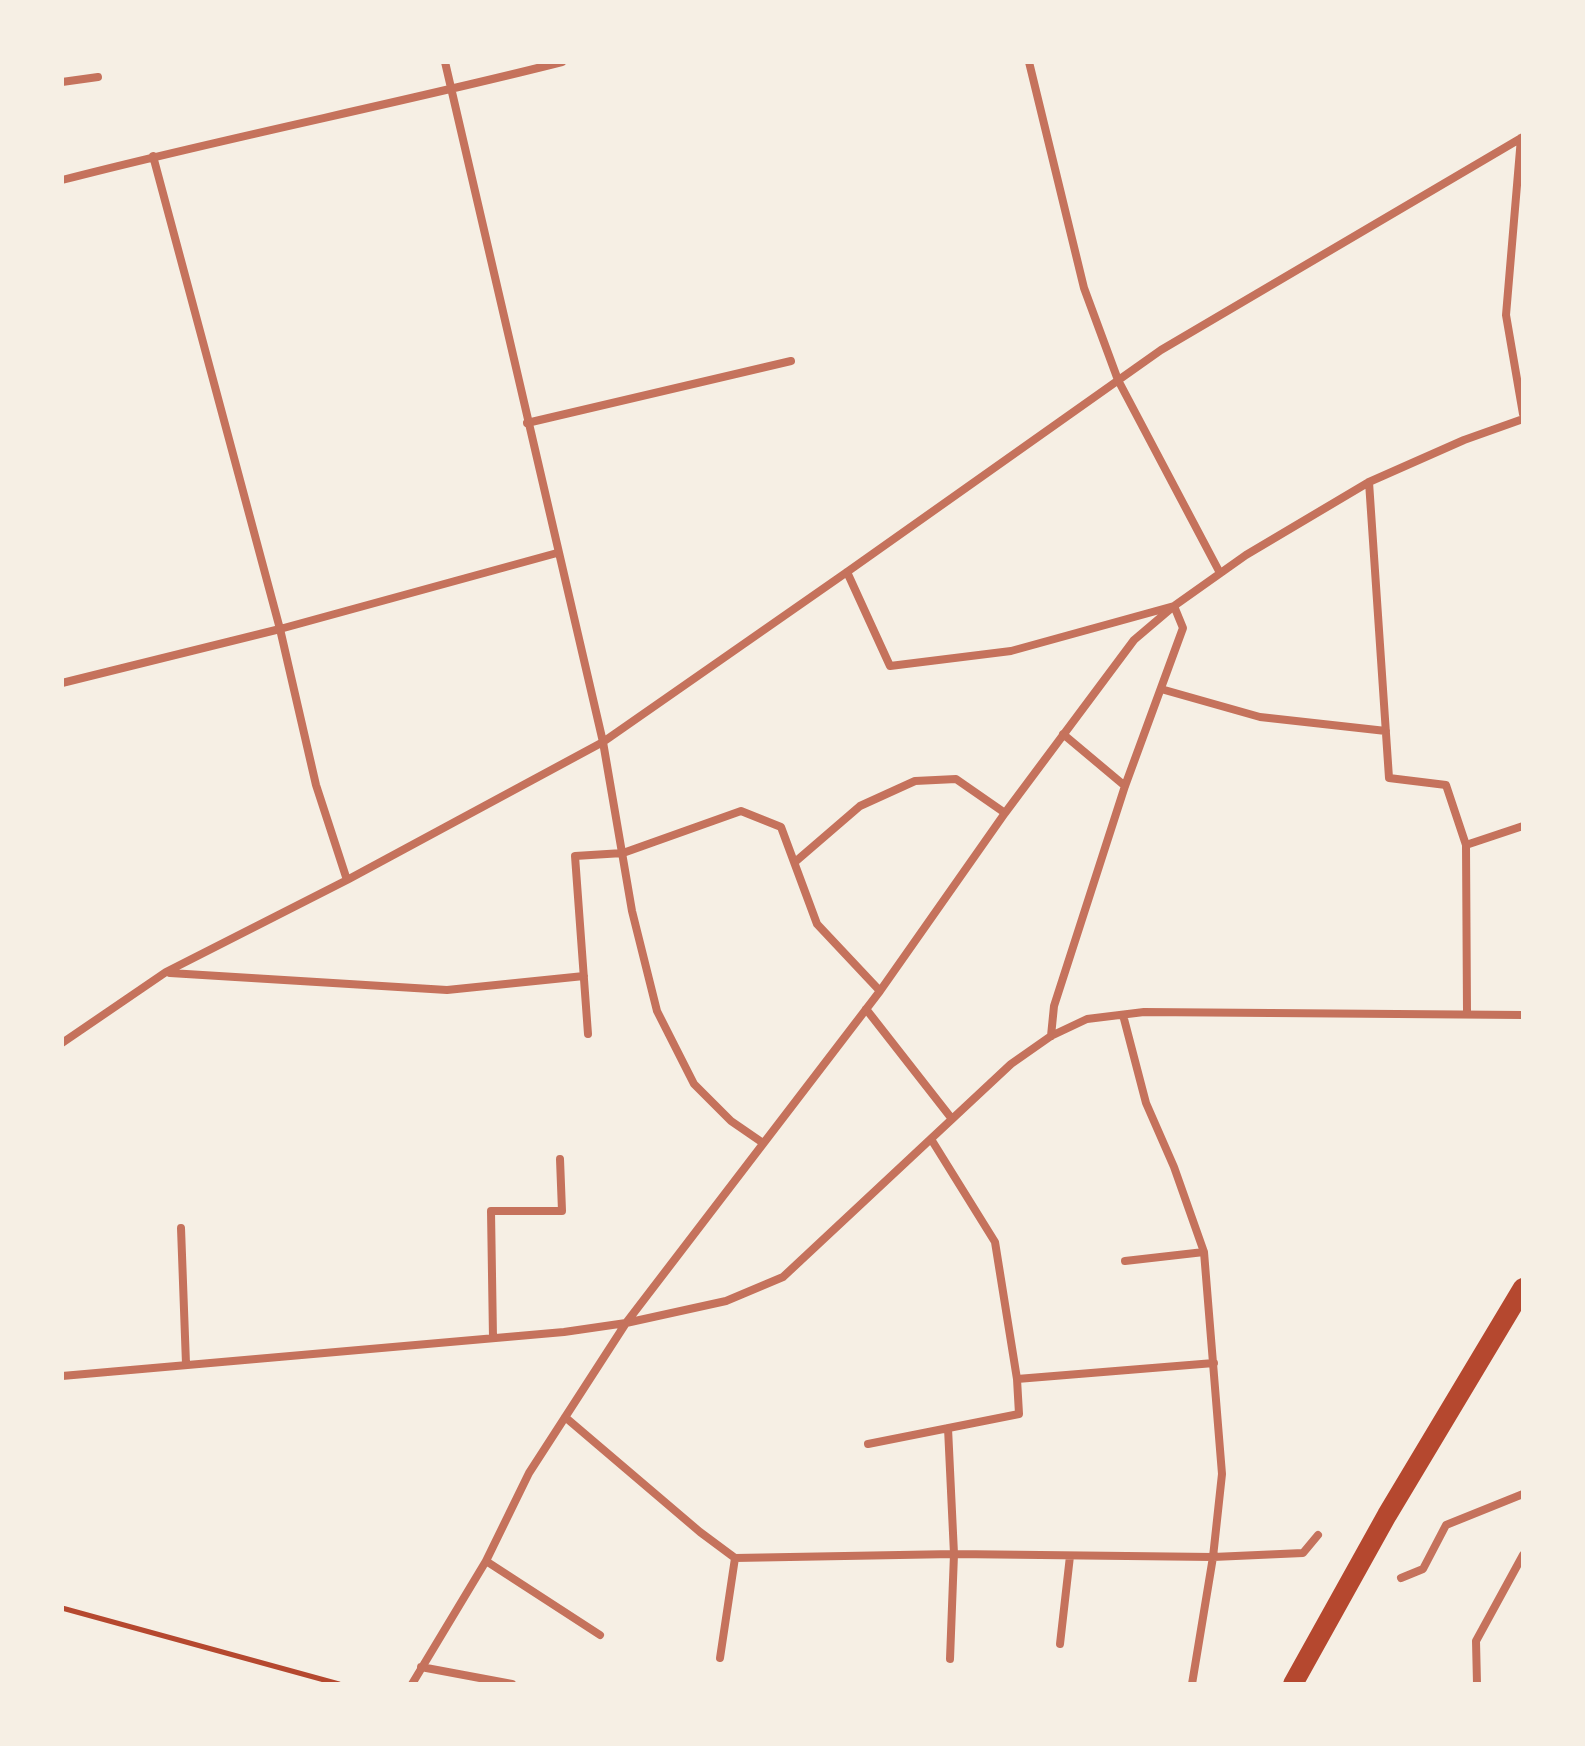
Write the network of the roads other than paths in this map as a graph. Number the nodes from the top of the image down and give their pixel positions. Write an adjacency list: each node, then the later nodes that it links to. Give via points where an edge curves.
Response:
1 (445, 62): 6 (street)
2 (562, 62): 6 (street)
3 (1029, 62): 11 (street, via 1084,288)
4 (98, 77): 5 (street)
5 (62, 82)
6 (450, 90): 8 (street); 13 (street)
7 (1522, 137): 11 (street, via 1200,326); 12 (street, via 1506,315)
8 (153, 156): 9 (street); 19 (street)
9 (62, 180)
10 (791, 361): 13 (street)
11 (1118, 380): 16 (street); 17 (street)
12 (1523, 416): 14 (street)
13 (527, 423): 15 (street)
14 (1369, 482): 17 (street); 22 (street)
15 (557, 553): 19 (street); 24 (street)
16 (847, 572): 18 (street, via 890,666 1011,651); 24 (street)
17 (1220, 573): 18 (street)
18 (1174, 606): 21 (street, via 1183,628); 23 (street, via 1134,640)
19 (280, 629): 20 (street); 31 (street, via 316,785)
20 (62, 683)
21 (1161, 689): 22 (street, via 1260,717); 25 (street)
22 (1386, 731): 28 (street, via 1389,778 1446,785)
23 (1063, 734): 25 (street); 26 (street)
24 (603, 742): 29 (street); 31 (street)
25 (1125, 786): 40 (street, via 1054,1006)
26 (1005, 813): 30 (street, via 956,779 915,781 860,806); 34 (street)
27 (1523, 826): 28 (street)
28 (1466, 845): 36 (street)
29 (623, 853): 30 (street, via 741,811 781,827); 33 (street, via 575,856); 44 (street, via 657,1011 694,1084 731,1121)
30 (795, 862): 34 (street, via 817,924)
31 (347, 880): 32 (street)
32 (166, 972): 33 (street, via 447,990); 41 (street)
33 (584, 976): 39 (street)
34 (880, 991): 35 (street)
35 (866, 1009): 42 (street); 44 (street)
36 (1467, 1013): 37 (street); 38 (street)
37 (1123, 1015): 40 (street, via 1087,1019); 47 (street, via 1146,1103)
38 (1523, 1015)
39 (588, 1034)
40 (1051, 1036): 42 (street, via 1011,1064)
41 (64, 1039)
42 (952, 1119): 43 (street)
43 (931, 1139): 50 (street, via 783,1277 726,1301); 55 (street, via 995,1242)
44 (763, 1143): 50 (street)
45 (560, 1159): 51 (street, via 562,1211 491,1211)
46 (181, 1228): 53 (street)
47 (1204, 1252): 48 (street); 52 (street)
48 (1125, 1261)
49 (1523, 1288): 76 (main road)
50 (626, 1323): 51 (street); 56 (street)
51 (493, 1338): 53 (street)
52 (1214, 1363): 55 (street); 64 (street, via 1222,1474)
53 (186, 1364): 54 (street)
54 (62, 1376)
55 (1017, 1379): 57 (street, via 1019,1414)
56 (565, 1417): 65 (street); 66 (street, via 529,1473)
57 (948, 1428): 58 (street); 61 (street)
58 (868, 1444)
59 (1523, 1494): 67 (street, via 1446,1525 1423,1569)
60 (1318, 1535): 64 (street, via 1303,1553)
61 (954, 1554): 63 (street); 65 (street); 71 (street)
62 (1523, 1555): 77 (street, via 1476,1641)
63 (1070, 1556): 64 (street); 69 (street)
64 (1213, 1557): 75 (street)
65 (735, 1558): 70 (street)
66 (486, 1561): 68 (street); 72 (street)
67 (1401, 1578)
68 (600, 1635)
69 (1060, 1644)
70 (720, 1658)
71 (950, 1659)
72 (421, 1667): 73 (street); 74 (street)
73 (412, 1684)
74 (512, 1684)
75 (1192, 1684)
76 (1293, 1684)
77 (1477, 1684)

